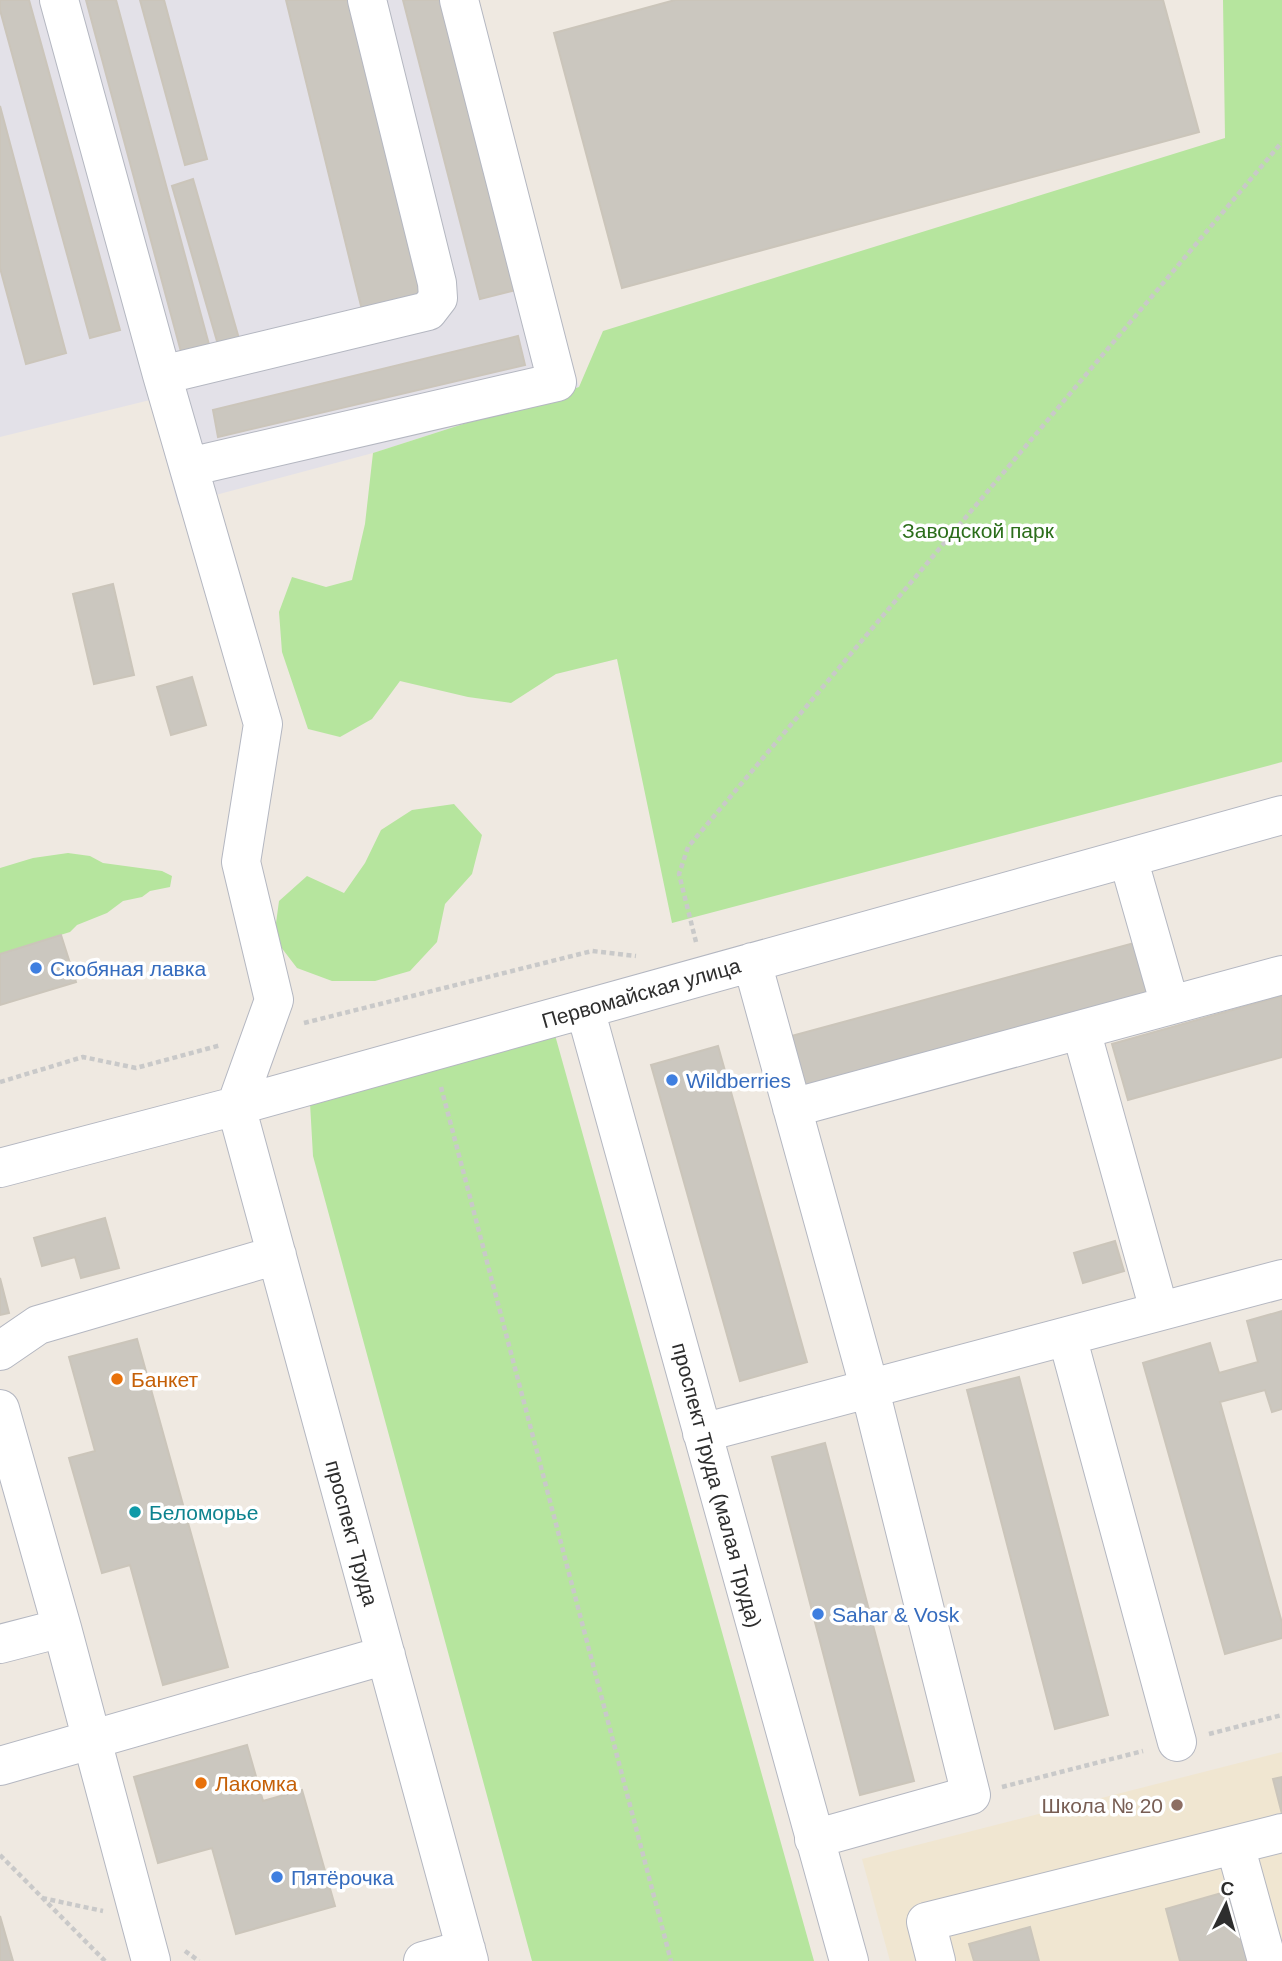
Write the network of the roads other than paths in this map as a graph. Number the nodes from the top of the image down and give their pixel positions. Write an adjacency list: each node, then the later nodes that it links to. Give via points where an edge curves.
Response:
1 (59, 0): 4 (street)
2 (367, 0): 4 (street, via 439,298 428,311)
3 (459, 0): 5 (street, via 557,382)
4 (162, 375): 5 (street)
5 (189, 467): 13 (street, via 263,724 241,862 274,1000)
6 (1282, 816): 7 (street, Первомайская улица)
7 (1128, 858): 8 (street, Первомайская улица); 10 (street)
8 (752, 962): 11 (street, Первомайская улица); 14 (street)
9 (1282, 975): 10 (street)
10 (1170, 1005): 12 (street)
11 (585, 1009): 13 (street, Первомайская улица); 23 (street, проспект Труда (малая Труда))
12 (1081, 1030): 14 (street); 18 (street)
13 (236, 1105): 15 (street, Первомайская улица); 16 (street, проспект Труда)
14 (792, 1108): 21 (street)
15 (0, 1168)
16 (276, 1255): 20 (street, via 38,1325); 26 (street, проспект Труда)
17 (1282, 1279): 18 (street)
18 (1159, 1310): 19 (street)
19 (1066, 1336): 21 (street); 28 (street)
20 (0, 1351)
21 (870, 1390): 23 (street); 31 (street, via 971,1795)
22 (0, 1409): 24 (street)
23 (702, 1433): 31 (street, проспект Труда (малая Труда))
24 (62, 1628): 25 (street); 27 (street)
25 (0, 1644)
26 (386, 1655): 27 (street); 33 (street, проспект Труда)
27 (90, 1740): 29 (street); 34 (street)
28 (1177, 1742)
29 (0, 1766)
30 (1282, 1833): 32 (street)
31 (814, 1839): 36 (street, проспект Труда (малая Труда))
32 (1235, 1845): 37 (street, via 926,1922); 38 (street)
33 (468, 1955): 35 (street)
34 (151, 1961)
35 (423, 1961)
36 (849, 1961)
37 (936, 1961)
38 (1267, 1961)

